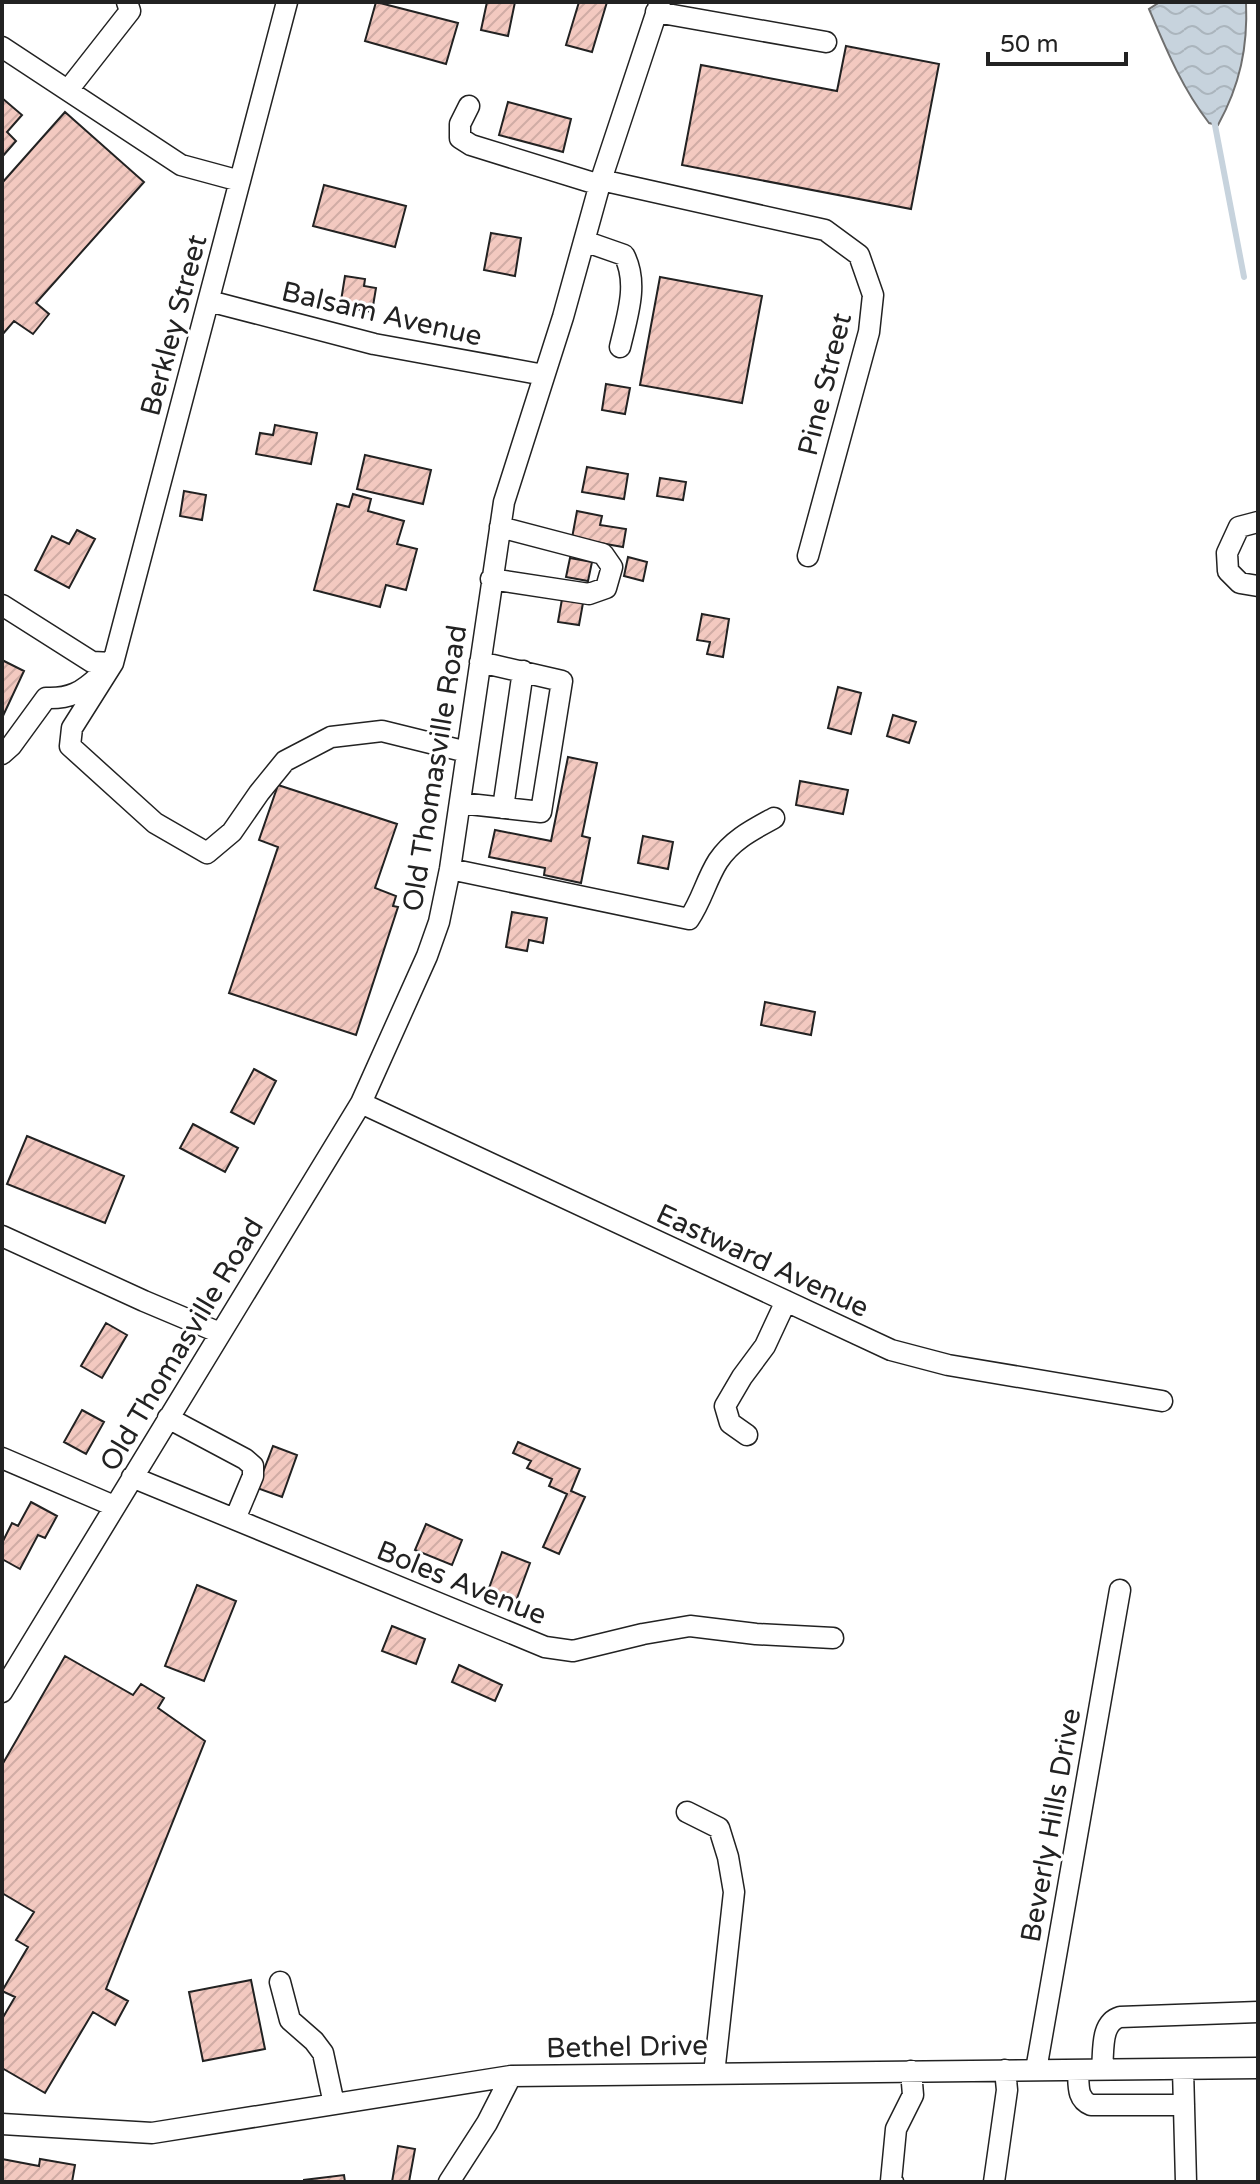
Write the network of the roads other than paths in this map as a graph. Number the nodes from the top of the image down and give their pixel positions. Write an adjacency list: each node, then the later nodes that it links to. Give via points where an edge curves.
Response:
1 (127, 2): 6 (street, via 130,11)
2 (287, 2): 8 (street, Berkley Street)
3 (658, 7): 4 (street); 9 (street, Old Thomasville Road)
4 (826, 42)
5 (2, 47): 6 (street)
6 (68, 90): 8 (street, via 181,165)
7 (469, 106): 9 (street, Pine Street, via 460,138 471,145)
8 (240, 181): 11 (street, Berkley Street)
9 (600, 183): 10 (street, Old Thomasville Road); 16 (street, Pine Street, via 825,230 859,255 873,295 869,332)
10 (584, 241): 12 (street, via 624,255 631,268 631,298); 13 (street, Old Thomasville Road)
11 (209, 301): 13 (street, Balsam Avenue, via 374,344); 21 (street, Berkley Street)
12 (620, 347)
13 (544, 375): 15 (street, Old Thomasville Road)
14 (1258, 522): 18 (street, via 1239,527 1227,553 1228,571 1240,583)
15 (500, 527): 17 (street, Old Thomasville Road); 17 (street, via 603,554 612,567 606,588 589,594)
16 (808, 556)
17 (491, 579): 20 (street, Old Thomasville Road)
18 (1258, 586)
19 (2, 605): 21 (street, via 92,662)
20 (480, 662): 22 (street); 23 (street, Old Thomasville Road)
21 (113, 663): 23 (street, Berkley Street, via 72,728 70,746 155,823 207,853 232,832 285,761 331,737 382,731); 24 (street, via 81,692 46,698)
22 (523, 671): 26 (street); 26 (street, via 562,681 541,812)
23 (467, 752): 25 (street, Old Thomasville Road)
24 (2, 754)
25 (460, 803): 26 (street); 28 (street, Old Thomasville Road)
26 (503, 808)
27 (774, 818): 28 (street, via 745,833 719,860 689,919)
28 (450, 869): 29 (street, Old Thomasville Road, via 427,956)
29 (361, 1103): 31 (street, Eastward Avenue); 32 (street, Old Thomasville Road)
30 (2, 1236): 32 (street)
31 (786, 1301): 33 (street, Eastward Avenue, via 891,1350 948,1365); 35 (street, via 765,1346 725,1406 730,1423)
32 (220, 1333): 34 (street, Old Thomasville Road)
33 (1162, 1401)
34 (168, 1418): 37 (street, Old Thomasville Road); 39 (street, via 253,1466)
35 (747, 1435)
36 (2, 1458): 38 (street)
37 (132, 1477): 38 (street, Old Thomasville Road); 39 (street, Boles Avenue)
38 (114, 1506): 42 (street, Old Thomasville Road)
39 (235, 1519): 41 (street, Boles Avenue, via 545,1647 573,1651 690,1626)
40 (1120, 1590): 50 (street, Beverly Hills Drive)
41 (833, 1638)
42 (2, 1692)
43 (687, 1812): 53 (street, via 719,1828 734,1892)
44 (280, 1982): 55 (street, via 290,2020 323,2053)
45 (1258, 2012): 47 (street, via 1120,2017 1106,2027)
46 (1258, 2068): 48 (street, Bethel Drive)
47 (1102, 2069): 48 (street, Bethel Drive); 51 (street, Bethel Drive)
48 (1183, 2069): 56 (street)
49 (1005, 2070): 50 (street, Bethel Drive); 52 (street, Bethel Drive); 60 (street)
50 (1036, 2070): 51 (street, Bethel Drive)
51 (1078, 2070): 56 (street, via 1080,2097 1091,2105)
52 (911, 2071): 53 (street, Bethel Drive); 59 (street, via 913,2095 896,2129)
53 (714, 2074): 54 (street, Bethel Drive)
54 (511, 2076): 55 (street, Bethel Drive); 58 (street)
55 (334, 2104): 57 (street, Bethel Drive, via 152,2133)
56 (1184, 2105): 61 (street)
57 (2, 2124)
58 (449, 2182)
59 (893, 2182)
60 (994, 2182)
61 (1186, 2182)

